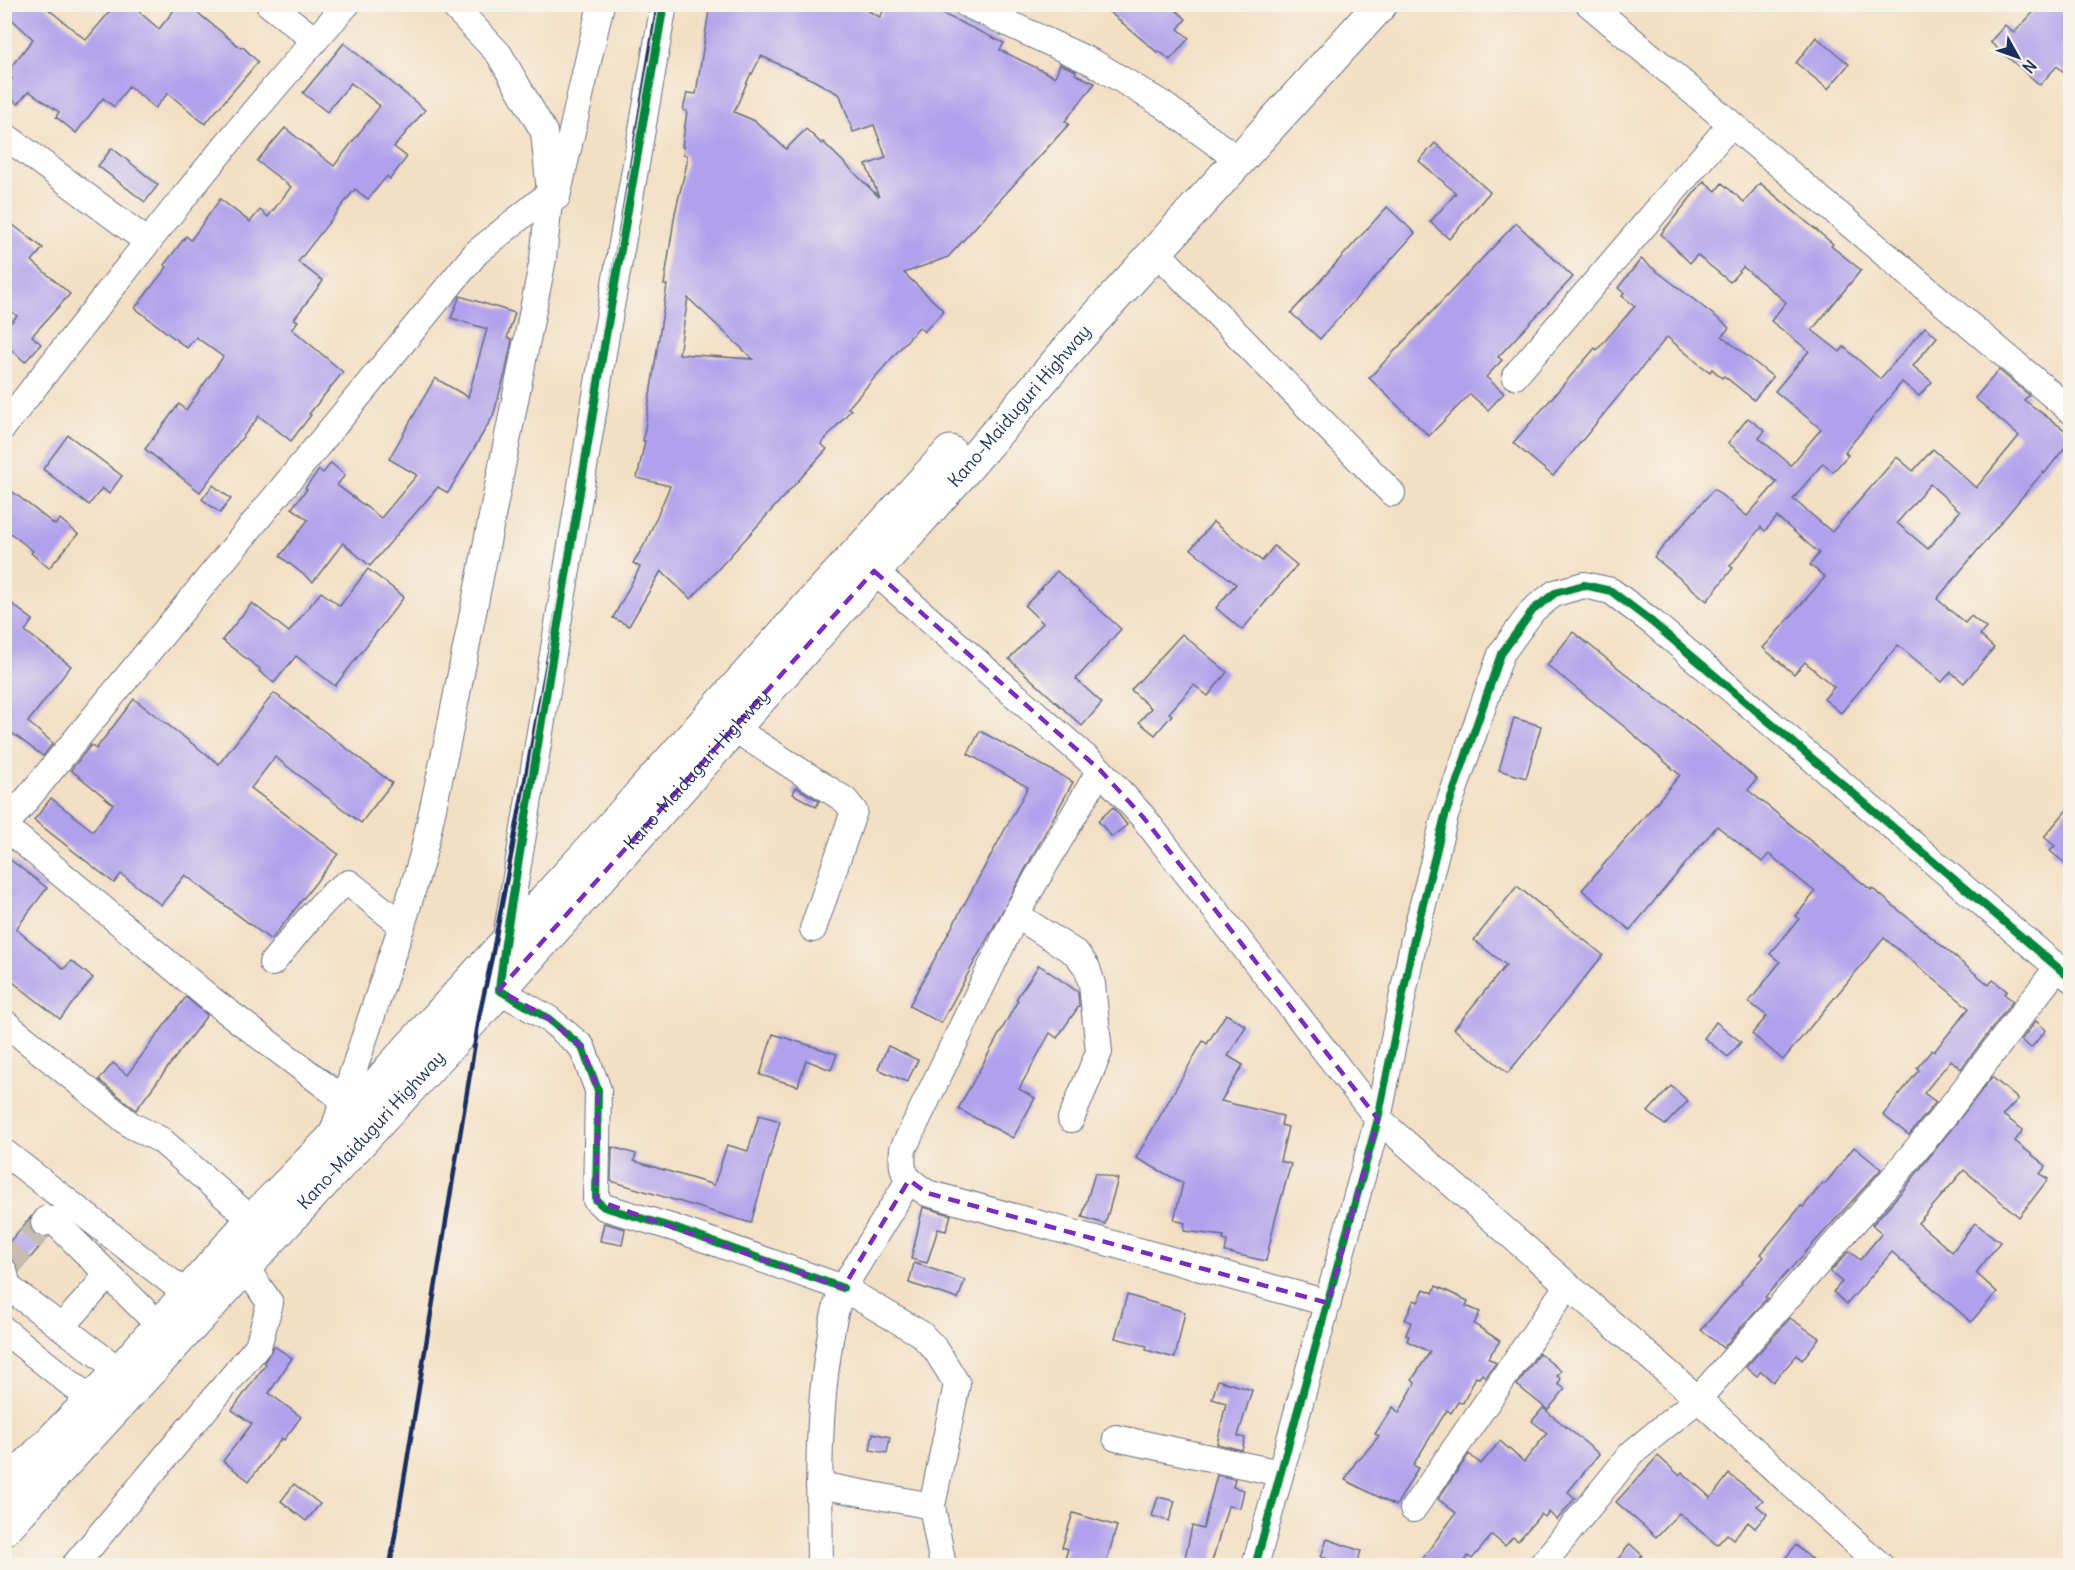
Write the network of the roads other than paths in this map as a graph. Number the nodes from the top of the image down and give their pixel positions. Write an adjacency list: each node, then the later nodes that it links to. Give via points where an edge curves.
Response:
1 (269, 4): 10 (street)
2 (347, 4): 10 (street)
3 (452, 4): 14 (street, via 500,54 544,132)
4 (601, 4): 17 (street)
5 (664, 4): 29 (street)
6 (966, 4): 13 (street, via 1094,63 1162,104)
7 (1357, 4): 13 (highway, Kano-Maiduguri Highway)
8 (1381, 4): 16 (highway, Kano-Maiduguri Highway)
9 (1589, 4): 11 (street)
10 (315, 40): 15 (street)
11 (1731, 124): 18 (street); 19 (street)
12 (4, 135): 15 (street)
13 (1225, 150): 29 (highway, Kano-Maiduguri Highway)
14 (550, 193): 17 (street); 25 (street, via 476,253)
15 (148, 242): 20 (street)
16 (1156, 251): 21 (street); 22 (highway, Kano-Maiduguri Highway)
17 (543, 259): 27 (street, via 448,739 422,858)
18 (1515, 376)
19 (2070, 410)
20 (4, 426)
21 (1392, 492)
22 (874, 571): 23 (highway, Kano-Maiduguri Highway); 24 (street)
23 (733, 728): 28 (street, via 845,800 854,811); 32 (highway, Kano-Maiduguri Highway)
24 (1100, 770): 26 (street); 36 (street, via 1143,818)
25 (5, 827): 34 (street, via 212,1000)
26 (1018, 911): 35 (street, via 1024,920 1077,954 1092,984 1098,1052); 39 (street, via 903,1149 901,1167)
27 (402, 925): 30 (street, via 349,883 324,904); 34 (street)
28 (813, 929)
29 (504, 943): 32 (street); 37 (highway, Kano-Maiduguri Highway)
30 (272, 963)
31 (2064, 973): 36 (street, via 1652,622 1611,591 1584,585 1556,592 1533,610 1501,654 1445,816 1413,944); 53 (street, via 1900,1170)
32 (499, 990): 42 (highway, Kano-Maiduguri Highway); 46 (street, via 549,1019 582,1047 598,1090 596,1200 604,1207)
33 (4, 1022): 40 (street, via 130,1125 161,1140)
34 (344, 1100): 37 (street)
35 (1071, 1119)
36 (1378, 1119): 45 (street); 48 (street)
37 (330, 1141): 40 (highway, Kano-Maiduguri Highway)
38 (4, 1152): 47 (street)
39 (909, 1180): 46 (street); 48 (street, via 927,1193)
40 (252, 1220): 47 (highway, Kano-Maiduguri Highway)
41 (44, 1223): 44 (street, via 53,1220)
42 (246, 1268): 58 (highway, Kano-Maiduguri Highway); 63 (street, via 270,1303 258,1346)
43 (4, 1271): 50 (street, via 8,1287)
44 (108, 1275): 49 (street); 50 (street)
45 (1568, 1285): 53 (street); 60 (street)
46 (843, 1288): 57 (street, via 836,1306 822,1388); 59 (street, via 921,1334 957,1384)
47 (188, 1295): 49 (highway, Kano-Maiduguri Highway)
48 (1328, 1303): 56 (street)
49 (160, 1326): 52 (highway, Kano-Maiduguri Highway)
50 (62, 1327): 52 (street)
51 (4, 1330): 54 (street)
52 (120, 1371): 54 (highway, Kano-Maiduguri Highway)
53 (1698, 1399): 62 (street); 66 (street, via 1632,1453)
54 (90, 1400): 58 (highway, Kano-Maiduguri Highway)
55 (1116, 1438): 56 (street)
56 (1280, 1473): 61 (street)
57 (819, 1485): 59 (street); 64 (street)
58 (9, 1500)
59 (932, 1506): 65 (street)
60 (1413, 1509)
61 (1264, 1561)
62 (1881, 1565)
63 (74, 1566)
64 (820, 1566)
65 (943, 1566)
66 (1542, 1566)

